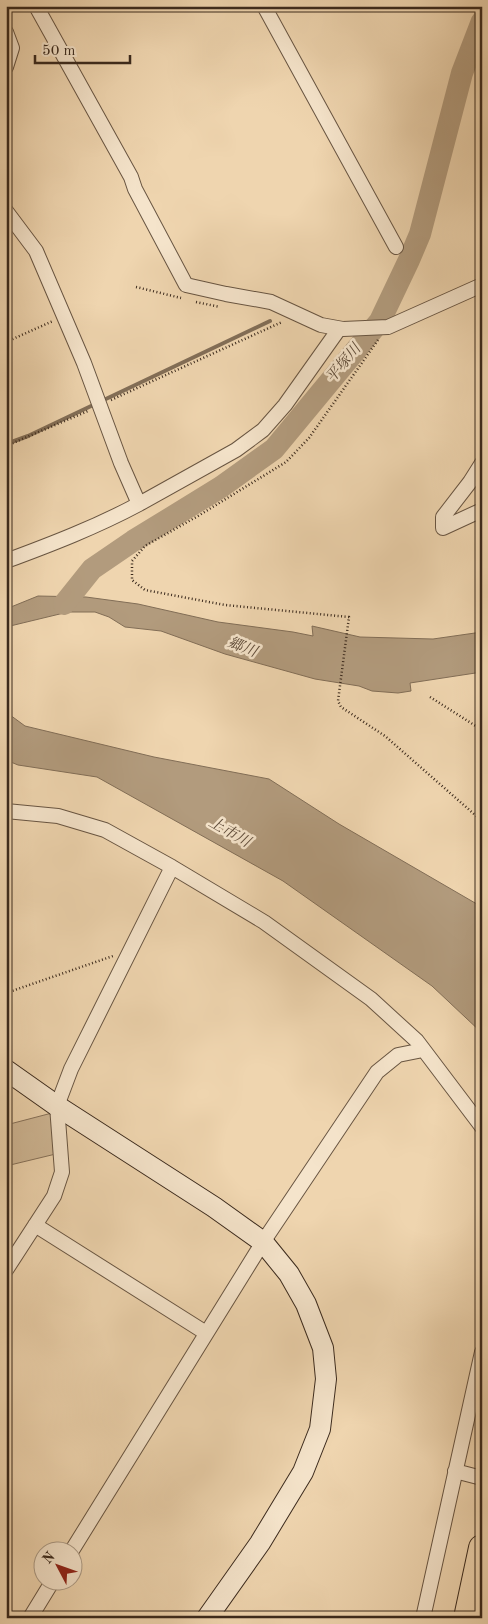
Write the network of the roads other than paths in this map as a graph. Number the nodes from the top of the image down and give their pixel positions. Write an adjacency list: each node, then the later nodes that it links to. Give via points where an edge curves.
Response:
1 (36, 6): 8 (street, via 186,285 271,302 321,325)
2 (264, 6): 6 (street)
3 (6, 32): 4 (street, via 12,48)
4 (6, 67)
5 (6, 211): 10 (street, via 36,251)
6 (396, 247)
7 (482, 285): 8 (street, via 388,327)
8 (343, 329): 10 (street, via 263,430 236,450)
9 (482, 463): 11 (street, via 442,517 443,528)
10 (139, 504): 12 (street, via 62,541)
11 (482, 510)
12 (6, 561)
13 (6, 811): 14 (street, via 58,816 105,830)
14 (172, 867): 15 (street, via 264,922 371,999); 17 (street, via 71,1069)
15 (423, 1050): 18 (street); 20 (street, via 398,1055 377,1072)
16 (6, 1070): 17 (street)
17 (57, 1106): 19 (street, via 62,1172 54,1196); 20 (street)
18 (482, 1128)
19 (35, 1225): 21 (street); 22 (street)
20 (263, 1242): 22 (street); 31 (street, via 289,1274 306,1304 323,1348 326,1379 320,1429 303,1472 260,1543)
21 (6, 1270)
22 (206, 1333): 26 (street)
23 (482, 1352): 24 (street)
24 (455, 1471): 25 (street); 29 (street)
25 (478, 1477)
26 (77, 1542)
27 (482, 1548): 32 (highway)
28 (46, 1592): 30 (street)
29 (426, 1617)
30 (30, 1618)
31 (207, 1618)
32 (467, 1618)

